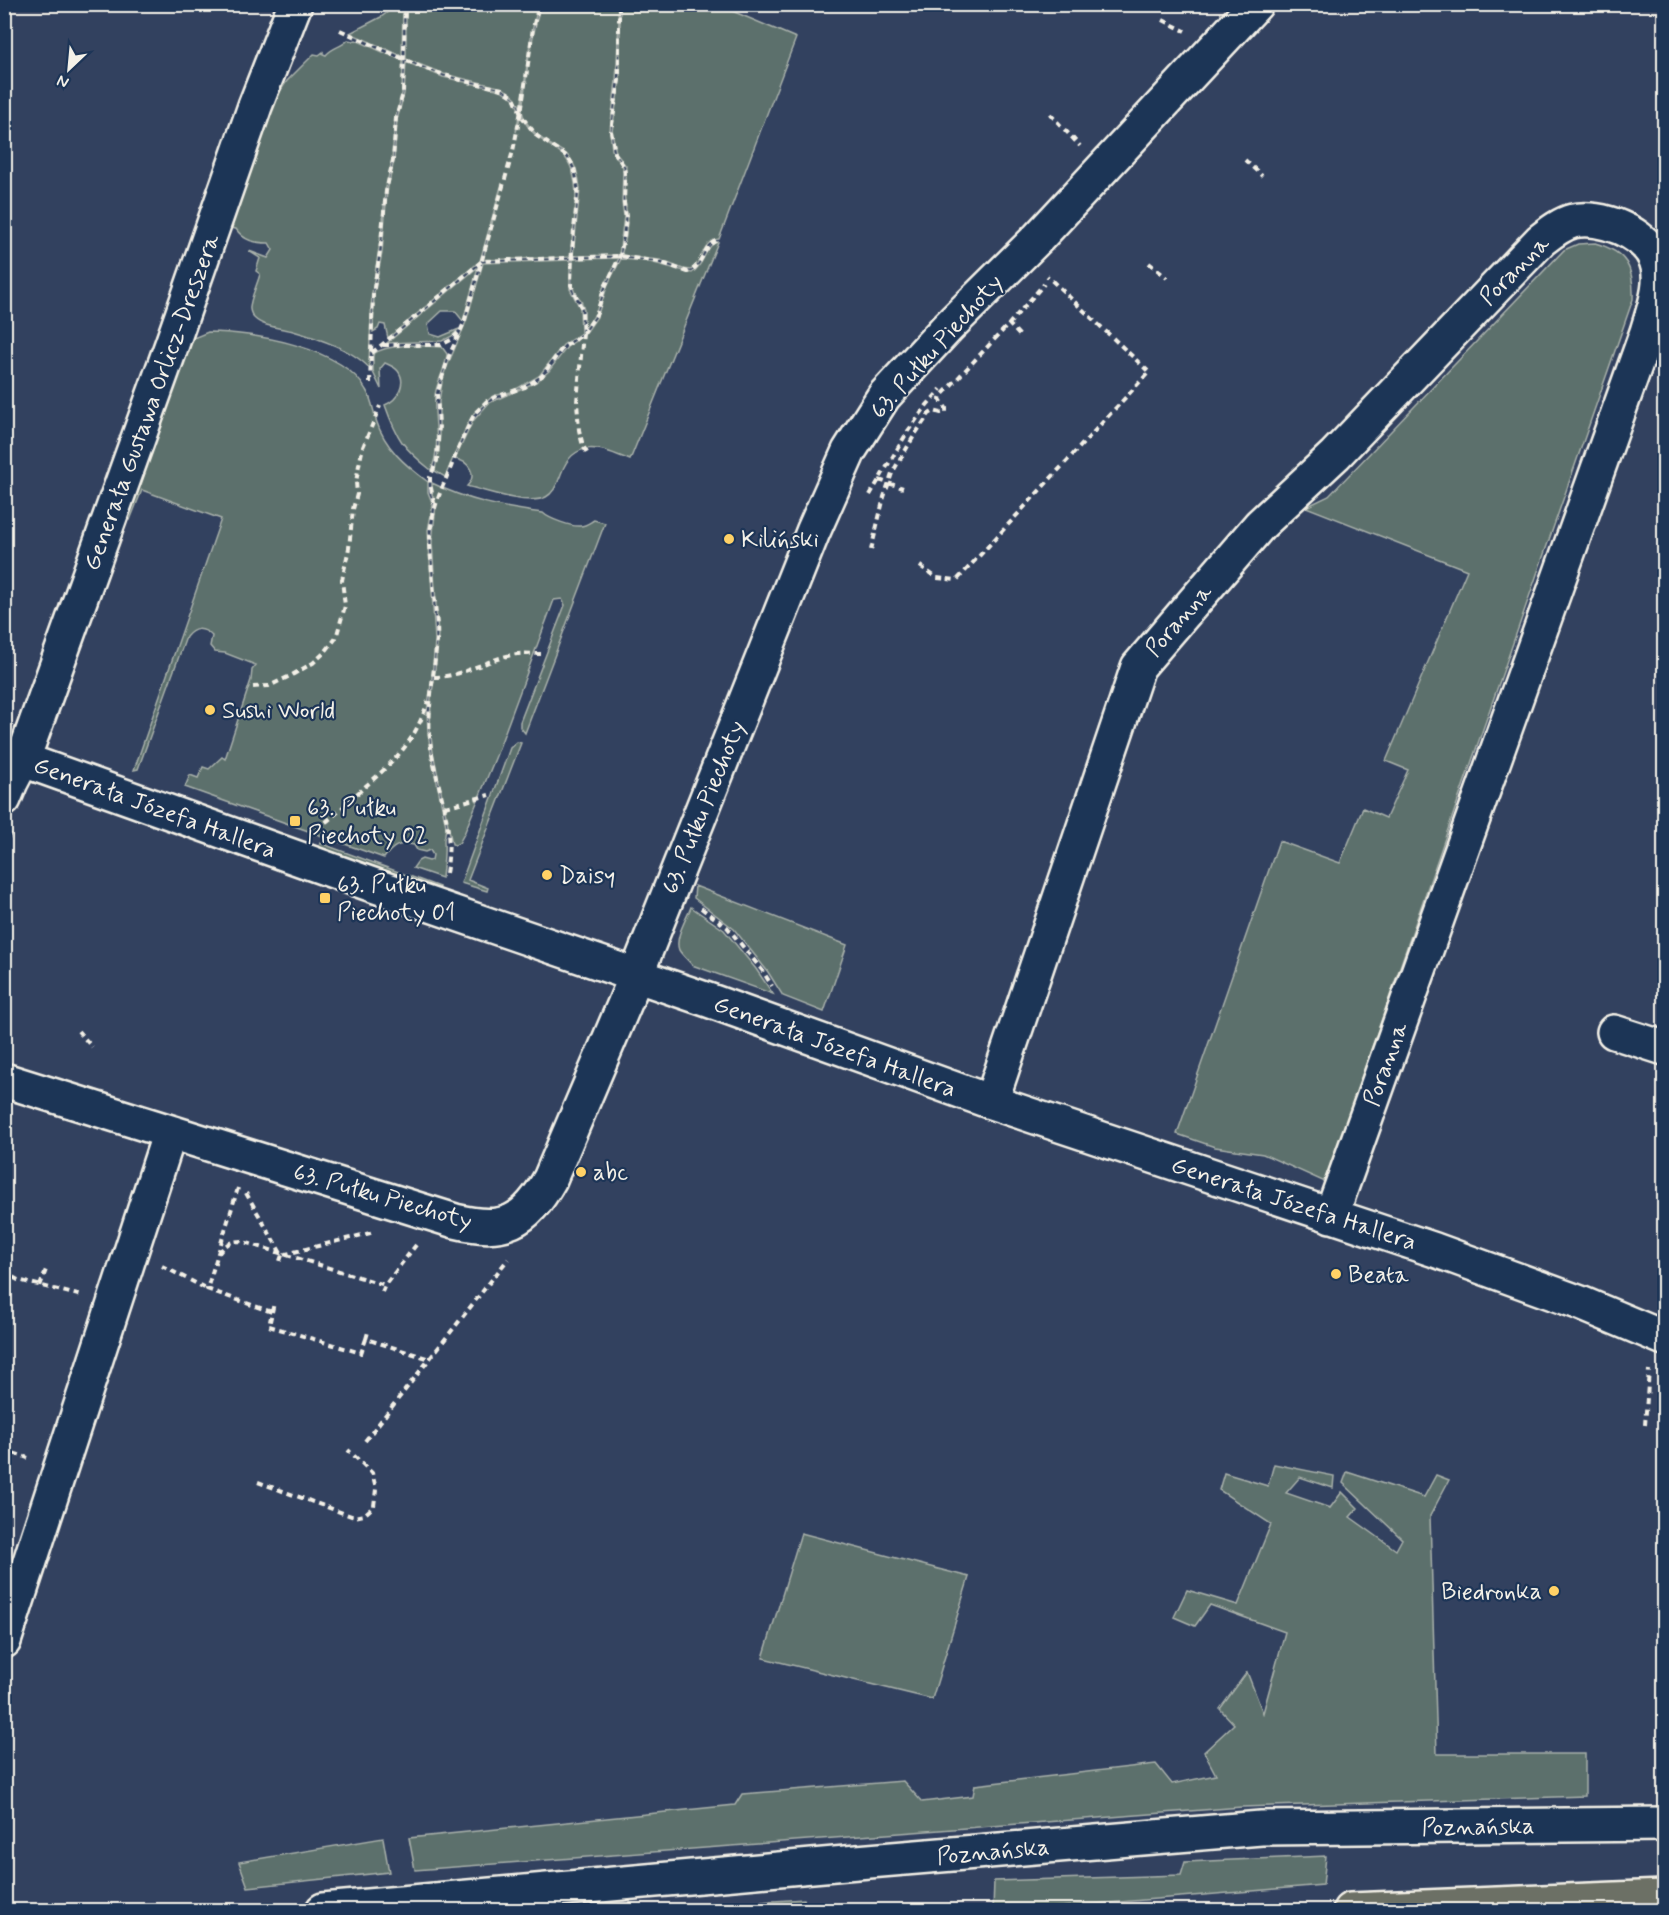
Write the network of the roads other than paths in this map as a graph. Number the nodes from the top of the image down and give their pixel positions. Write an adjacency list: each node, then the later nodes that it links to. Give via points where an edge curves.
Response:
1 (295, 4): 4 (street, Generała Gustawa Orlicz-Dreszera, via 172,344)
2 (1256, 4): 6 (street, 63. Pułku Piechoty, via 884,396 860,432 813,532)
3 (1660, 260): 10 (street, Poranna, via 1631,233 1608,223 1587,220 1553,230 1335,455 1260,525 1138,667); 12 (street, Poranna, via 1658,292 1647,332)
4 (14, 756): 5 (street, Generała Gustawa Orlicz-Dreszera); 6 (street, Generała Józefa Hallera)
5 (4, 799)
6 (636, 975): 10 (street, Generała Józefa Hallera); 11 (street, 63. Pułku Piechoty, via 550,1179 525,1214 501,1225 477,1225 438,1216)
7 (1614, 1032): 8 (street)
8 (1665, 1048)
9 (4, 1080): 11 (street, 63. Pułku Piechoty)
10 (991, 1102): 12 (street, Generała Józefa Hallera)
11 (170, 1132): 14 (street)
12 (1331, 1216): 13 (street, Generała Józefa Hallera, via 1545,1290)
13 (1665, 1338)
14 (7, 1633)
15 (1665, 1824): 17 (street, Poznańska, via 1261,1828)
16 (1665, 1897): 18 (main road)
17 (323, 1911)
18 (1350, 1911)

